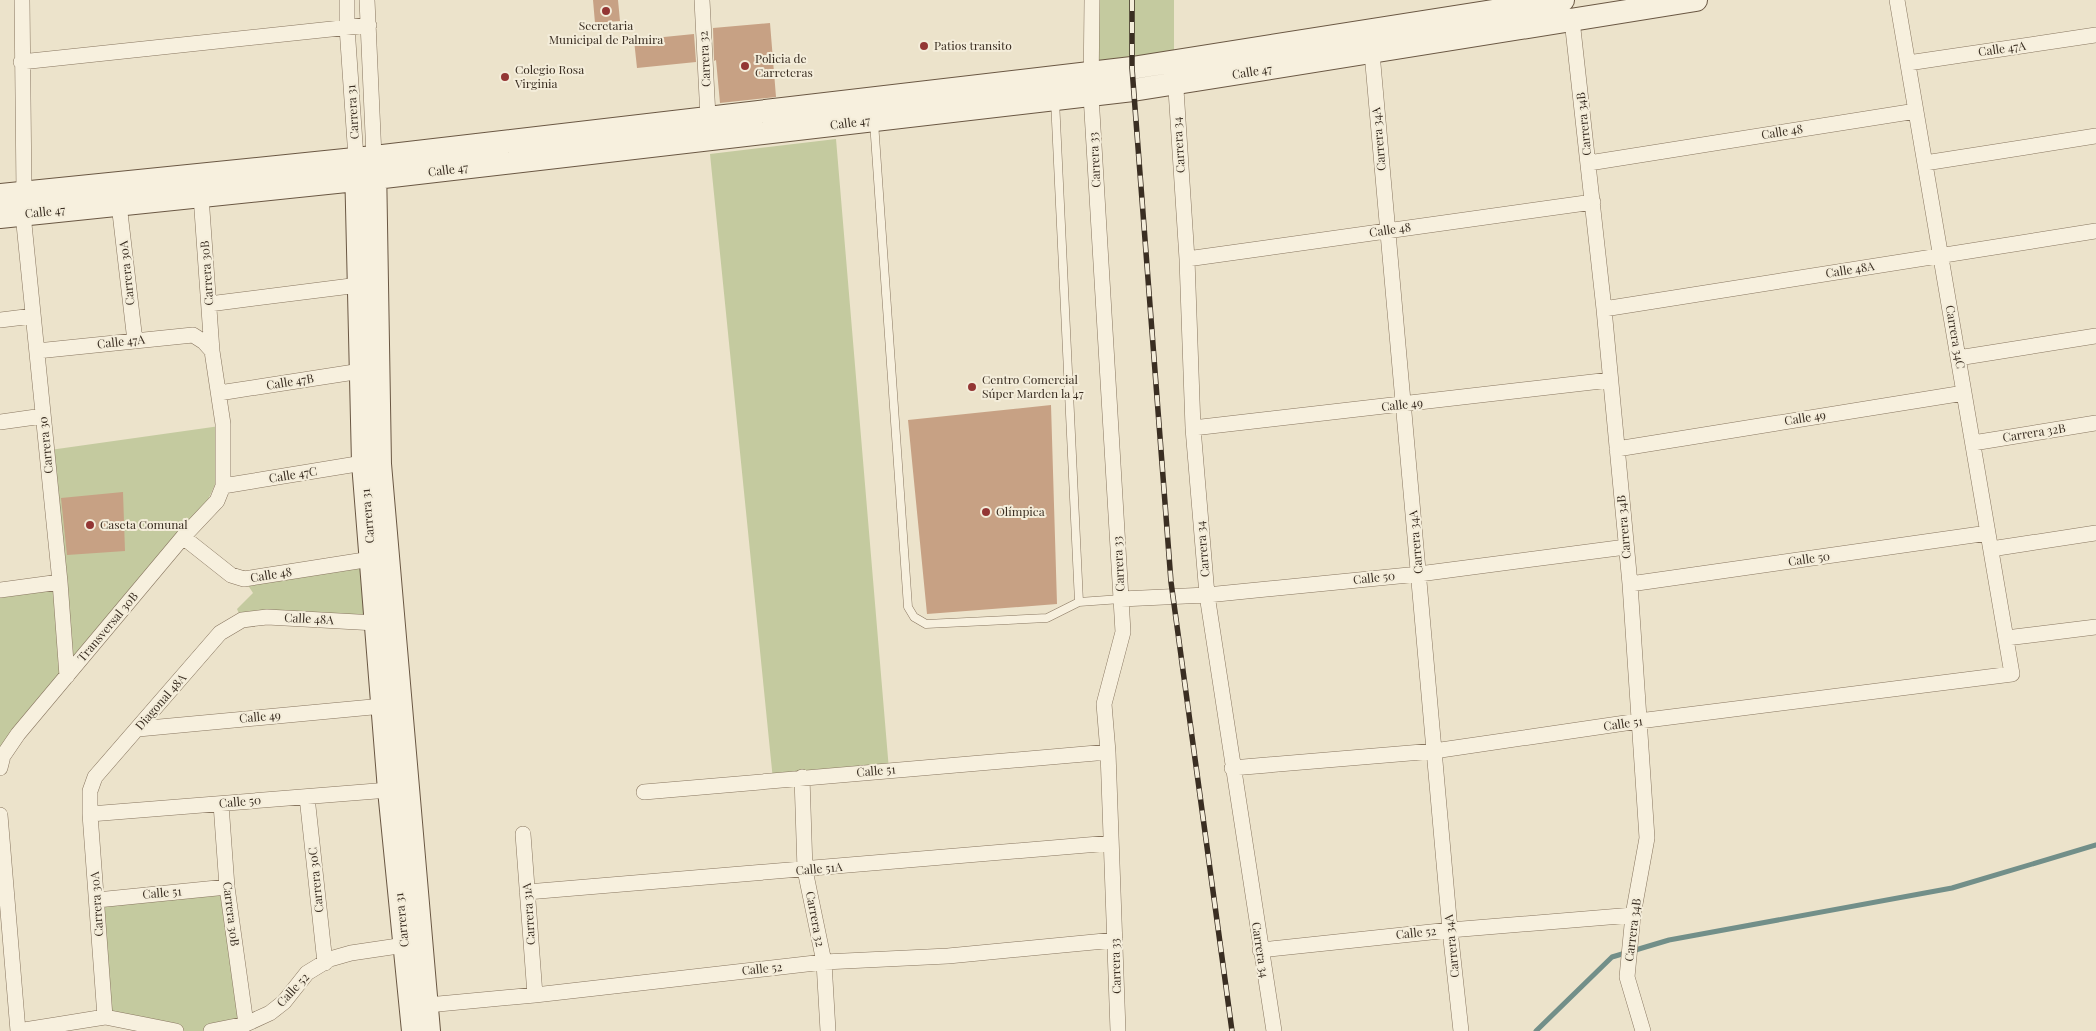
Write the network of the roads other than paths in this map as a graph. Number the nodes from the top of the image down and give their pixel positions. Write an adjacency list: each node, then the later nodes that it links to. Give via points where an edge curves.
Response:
1 (22, 0): 14 (street, Carrera 30)
2 (347, 0): 11 (street, Carrera 31)
3 (367, 0): 10 (street, Carrera 31)
4 (702, 0): 21 (street, Carrera 32)
5 (1092, 0): 16 (street)
6 (1563, 0): 17 (main road, Calle 47)
7 (1696, 0): 9 (main road, Calle 47)
8 (1897, 0): 15 (street, Carrera 34C)
9 (1572, 20): 13 (main road, Calle 47); 24 (street, Carrera 34B)
10 (369, 25): 11 (street); 26 (street, Carrera 31)
11 (347, 27): 14 (street); 26 (street, Carrera 31)
12 (2096, 35): 15 (street, Calle 47A)
13 (1372, 53): 17 (main road, Calle 47); 33 (street, Carrera 34A)
14 (21, 62): 30 (street, Carrera 30)
15 (1908, 63): 20 (street, Carrera 34C)
16 (1091, 73): 17 (main road, Calle 47); 18 (street); 21 (main road, Calle 47)
17 (1175, 74): 18 (main road, Calle 47); 36 (street, Carrera 34)
18 (1091, 95): 19 (main road, Calle 47); 72 (street, Carrera 33)
19 (1055, 99): 22 (main road, Calle 47); 73 (lane)
20 (1916, 111): 24 (street, Calle 48); 25 (street, Carrera 34C)
21 (708, 117): 26 (main road, Calle 47)
22 (874, 120): 26 (main road, Calle 47); 73 (lane, via 908,607 914,617 926,624 1047,618)
23 (2096, 136): 25 (street)
24 (1589, 163): 29 (street, Carrera 34B)
25 (1925, 163): 35 (street, Carrera 34C)
26 (365, 168): 28 (main road, Calle 47); 30 (main road, Calle 47); 37 (main road, Carrera 31); 47 (main road, Carrera 31)
27 (0, 195): 30 (main road, Calle 47)
28 (201, 196): 31 (main road, Calle 47); 38 (street, Carrera 30B)
29 (1593, 202): 33 (street, Calle 48); 39 (street, Carrera 34B)
30 (23, 203): 31 (main road, Calle 47); 32 (main road, Calle 47); 40 (street, Carrera 30)
31 (119, 204): 43 (street, Carrera 30A)
32 (0, 217)
33 (1387, 230): 36 (street, Calle 48); 51 (street, Carrera 34A)
34 (2096, 231): 35 (street, Calle 48A)
35 (1941, 256): 39 (street, Calle 48A); 46 (street, Carrera 34C)
36 (1187, 259): 55 (street, Carrera 34)
37 (359, 284): 38 (street); 47 (main road, Carrera 31)
38 (209, 304): 44 (street, Carrera 30B)
39 (1604, 309): 48 (street, Carrera 34B)
40 (33, 316): 41 (street); 45 (street, Carrera 30)
41 (0, 320)
42 (2096, 336): 46 (street)
43 (135, 341): 44 (street, Calle 47A, via 193,335); 45 (street, Calle 47A)
44 (208, 346): 49 (street, Carrera 30B)
45 (37, 351): 52 (street, Carrera 30)
46 (1958, 358): 50 (street, Carrera 34C)
47 (367, 359): 49 (street, Calle 47B); 58 (main road, Carrera 31); 110 (main road, Carrera 31, via 380,464)
48 (1610, 380): 51 (street, Calle 49); 57 (street, Carrera 34B)
49 (219, 393): 59 (street, Carrera 30B, via 223,424)
50 (1964, 393): 56 (street, Carrera 34C); 57 (street, Calle 49)
51 (1403, 405): 55 (street, Calle 49); 67 (street, Carrera 34A)
52 (44, 416): 53 (street); 68 (street, Carrera 30)
53 (0, 422)
54 (2096, 423): 56 (street, Carrera 32B)
55 (1193, 428): 71 (street, Carrera 34)
56 (1973, 443): 61 (street, Carrera 34C)
57 (1617, 449): 64 (street, Carrera 34B)
58 (363, 463): 59 (street, Calle 47C); 66 (main road, Carrera 31)
59 (223, 486): 60 (street, Carrera 30B)
60 (217, 501): 63 (street, Transversal 30B)
61 (1988, 533): 65 (street, Carrera 34C); 69 (street, Calle 50)
62 (2096, 533): 65 (street)
63 (183, 537): 66 (street, Calle 48, via 231,575 244,579); 79 (street, Transversal 30B)
64 (1626, 547): 67 (street, Calle 50); 69 (street, Carrera 34B)
65 (1991, 549): 77 (street, Carrera 34C)
66 (371, 559): 75 (main road, Carrera 31)
67 (1419, 574): 71 (street, Calle 50); 83 (street, Carrera 34A)
68 (60, 582): 70 (street); 79 (street, Carrera 30)
69 (1630, 584): 81 (street, Carrera 34B)
70 (0, 590)
71 (1207, 596): 72 (street, Calle 50); 86 (street, Carrera 34)
72 (1121, 599): 73 (lane); 84 (street, Carrera 33, via 1123,632 1104,704)
73 (1079, 602)
74 (242, 620): 75 (street, Calle 48A, via 267,617); 82 (street, Diagonal 48A, via 220,633)
75 (376, 623): 80 (main road, Carrera 31)
76 (2096, 626): 77 (street)
77 (2006, 638): 78 (street, Carrera 34C)
78 (2012, 674): 81 (street, Calle 51)
79 (67, 676): 85 (street, Transversal 30B)
80 (383, 706): 82 (street, Calle 49); 88 (main road, Carrera 31)
81 (1639, 721): 83 (street, Calle 51); 101 (street, Carrera 34B, via 1647,838)
82 (138, 729): 89 (street, Diagonal 48A, via 95,777)
83 (1434, 751): 86 (street, Calle 51); 102 (street, Carrera 34A)
84 (1108, 752): 87 (street, Calle 51); 96 (street, Carrera 33)
85 (1, 759)
86 (1232, 768): 106 (street, Carrera 34)
87 (802, 777): 90 (street, Calle 51); 97 (street, Carrera 32)
88 (389, 790): 91 (street, Calle 50); 105 (main road, Carrera 31)
89 (90, 791): 93 (street, Carrera 30A)
90 (644, 792)
91 (306, 797): 92 (street, Calle 50); 108 (street, Carrera 30C)
92 (221, 804): 93 (street, Calle 50); 98 (street, Carrera 30B)
93 (90, 814): 100 (street, Carrera 30A)
94 (0, 815): 103 (street)
95 (523, 834): 99 (street, Carrera 31A)
96 (1111, 843): 97 (street, Calle 51A); 104 (street, Carrera 33)
97 (805, 870): 99 (street, Calle 51A); 107 (street, Carrera 32)
98 (227, 887): 100 (street, Calle 51); 112 (street, Carrera 30B)
99 (527, 892): 109 (street, Carrera 31A)
100 (96, 900): 111 (street, Carrera 30A)
101 (1633, 915): 102 (street, Calle 52); 122 (street, Carrera 34B, via 1627,977)
102 (1450, 930): 106 (street, Calle 52); 121 (street, Carrera 34A)
103 (5, 940): 113 (street)
104 (1115, 940): 107 (street, Calle 52, via 948,956); 119 (street, Carrera 33)
105 (405, 945): 108 (street, Calle 52, via 351,953); 110 (main road, Carrera 31)
106 (1260, 950): 120 (street, Carrera 34)
107 (824, 962): 109 (street, Calle 52); 118 (street, Carrera 32)
108 (325, 963): 112 (street, Calle 52, via 307,973 284,1002 270,1013)
109 (535, 994): 110 (street, Calle 52)
110 (419, 1005): 116 (main road, Carrera 31); 117 (main road, Carrera 31)
111 (105, 1017): 113 (street); 114 (street)
112 (246, 1024): 115 (street, Calle 52)
113 (18, 1031)
114 (176, 1031)
115 (211, 1031)
116 (413, 1031)
117 (429, 1031)
118 (828, 1031)
119 (1118, 1031)
120 (1274, 1031)
121 (1461, 1031)
122 (1644, 1031)

